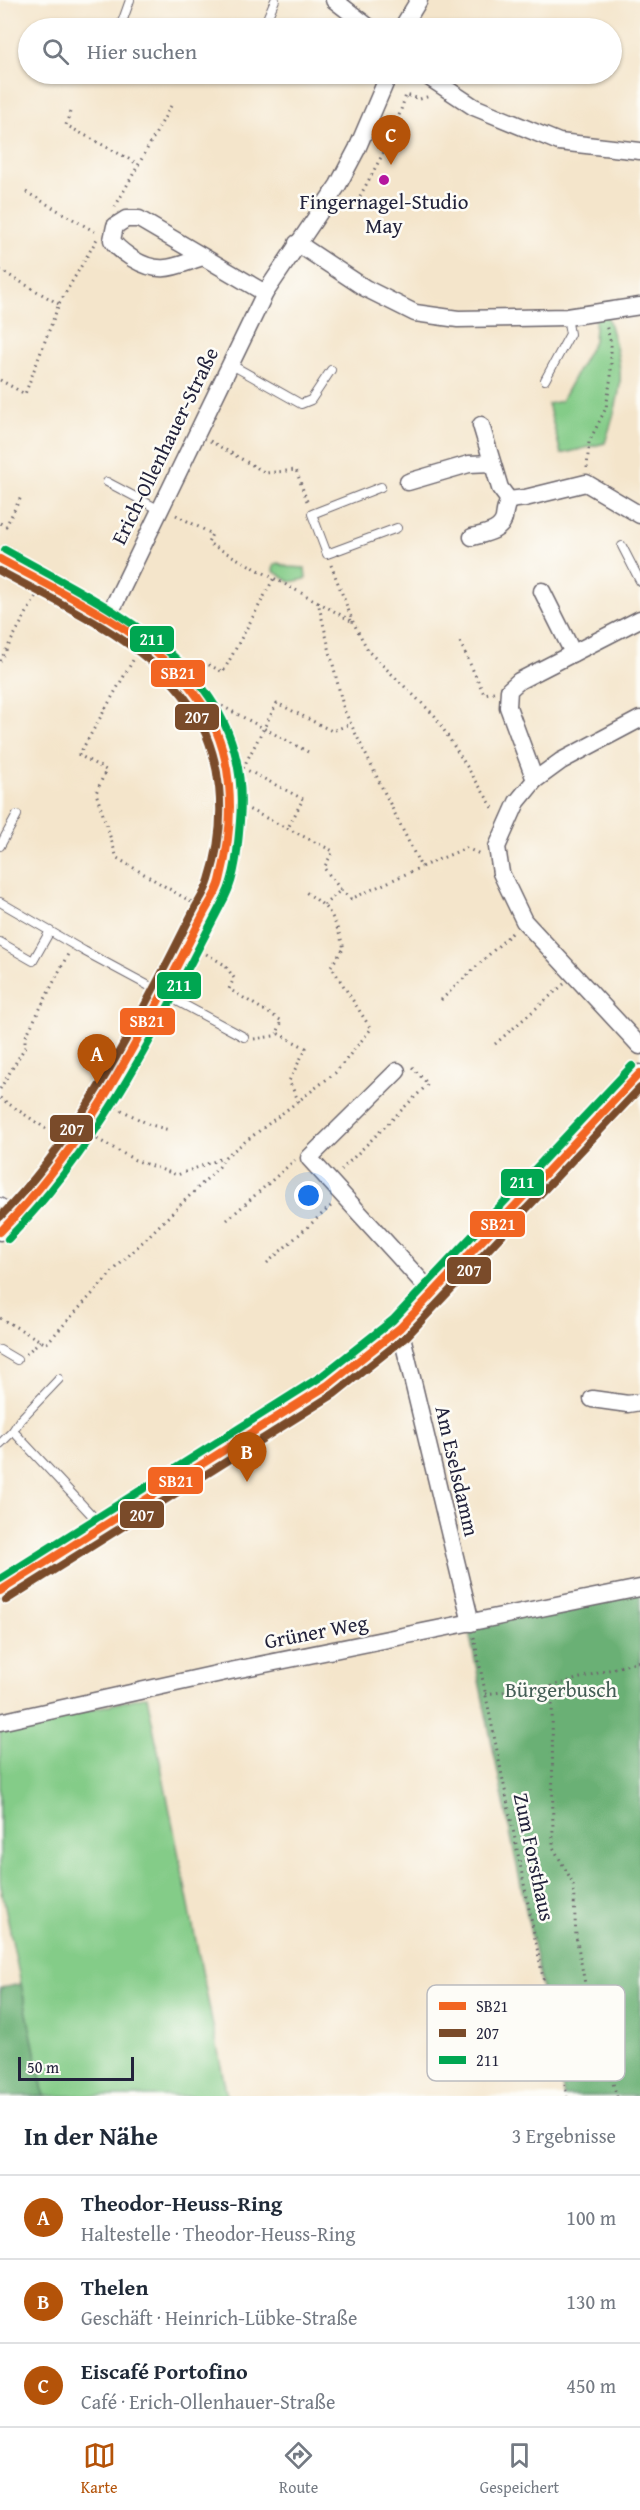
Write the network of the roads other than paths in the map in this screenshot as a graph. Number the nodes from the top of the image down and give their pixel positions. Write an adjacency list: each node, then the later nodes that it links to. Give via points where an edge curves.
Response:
1 (130, 0): 5 (lane)
2 (275, 0): 6 (lane)
3 (333, 0): 7 (street)
4 (419, 0): 8 (street)
5 (124, 18)
6 (267, 18)
7 (357, 18)
8 (408, 18)
9 (385, 84): 12 (street, Erich-Ollenhauer-Straße, via 348,167)
10 (439, 84): 11 (street, via 474,106 559,142)
11 (640, 151)
12 (297, 243): 14 (street, Erich-Ollenhauer-Straße); 16 (street, via 365,288 415,313 458,319)
13 (203, 257): 13 (street, via 139,219 126,219 113,231 112,240 119,250 150,268 168,268); 14 (street)
14 (265, 293): 17 (street, Erich-Ollenhauer-Straße)
15 (640, 306): 16 (street)
16 (567, 316): 19 (lane, via 570,334)
17 (230, 364): 18 (lane, via 301,404 311,400); 26 (street, Erich-Ollenhauer-Straße)
18 (330, 370)
19 (545, 380)
20 (481, 425): 21 (street)
21 (492, 463): 23 (street, via 469,464); 25 (street, via 500,488)
22 (107, 482): 26 (lane)
23 (408, 482)
24 (381, 487): 28 (lane, via 312,514 327,554)
25 (509, 500): 27 (street, via 586,483); 29 (street, via 504,522 496,530)
26 (160, 509): 34 (street, Erich-Ollenhauer-Straße)
27 (640, 515)
28 (397, 528)
29 (472, 537)
30 (622, 546): 32 (lane)
31 (0, 560): 34 (street)
32 (640, 581)
33 (542, 591): 36 (street)
34 (104, 618): 44 (street, via 143,643 190,688 206,712 227,760 236,769 219,885)
35 (640, 620): 36 (street)
36 (573, 654): 38 (street, via 509,690 508,707)
37 (640, 719): 38 (street, via 561,761)
38 (535, 780): 46 (street, via 517,802 497,847 501,873 524,921)
39 (17, 815): 40 (lane)
40 (0, 846)
41 (0, 902): 42 (lane)
42 (50, 930): 43 (lane, via 33,961); 44 (lane)
43 (0, 942)
44 (163, 993): 45 (lane); 50 (street, via 75,1148)
45 (244, 1037)
46 (640, 1046)
47 (397, 1071): 52 (street, via 309,1158)
48 (640, 1072): 52 (street)
49 (0, 1202): 50 (lane)
50 (20, 1213): 51 (street)
51 (0, 1232)
52 (434, 1294): 53 (street)
53 (400, 1328): 61 (street, via 328,1385); 64 (street, Am Eselsdamm)
54 (0, 1350): 55 (lane)
55 (17, 1360)
56 (59, 1379): 59 (lane)
57 (592, 1399): 58 (street)
58 (640, 1402)
59 (13, 1431): 60 (lane); 61 (lane)
60 (0, 1444)
61 (104, 1527): 63 (street)
62 (640, 1588): 64 (street, Grüner Weg)
63 (0, 1591)
64 (471, 1623): 65 (street, Grüner Weg)
65 (0, 1722)

